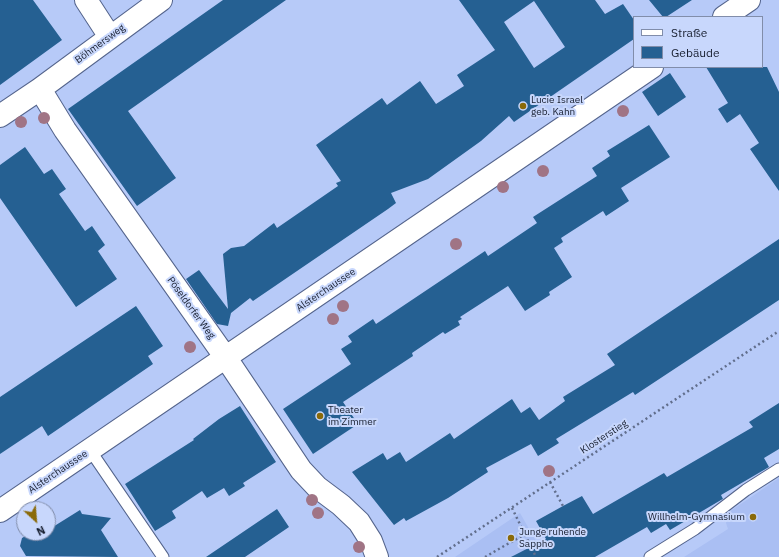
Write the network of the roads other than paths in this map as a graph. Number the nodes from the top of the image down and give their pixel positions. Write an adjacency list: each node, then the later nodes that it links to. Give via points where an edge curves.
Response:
1 (86, 0): 5 (street)
2 (161, 0): 5 (street, Böhmersweg)
3 (749, 0): 4 (street)
4 (725, 16)
5 (110, 37): 7 (street, Böhmersweg)
6 (651, 68): 9 (street, Alsterchaussee)
7 (40, 89): 8 (street); 9 (street, Pöseldorfer Weg, via 65,130)
8 (0, 116)
9 (226, 358): 10 (street, Alsterchaussee); 14 (street, Pöseldorfer Weg, via 301,470 316,487 341,504 359,522)
10 (90, 450): 12 (street, Alsterchaussee); 13 (lane)
11 (779, 469): 15 (lane, via 695,529)
12 (0, 511)
13 (163, 557)
14 (378, 557)
15 (650, 557)

